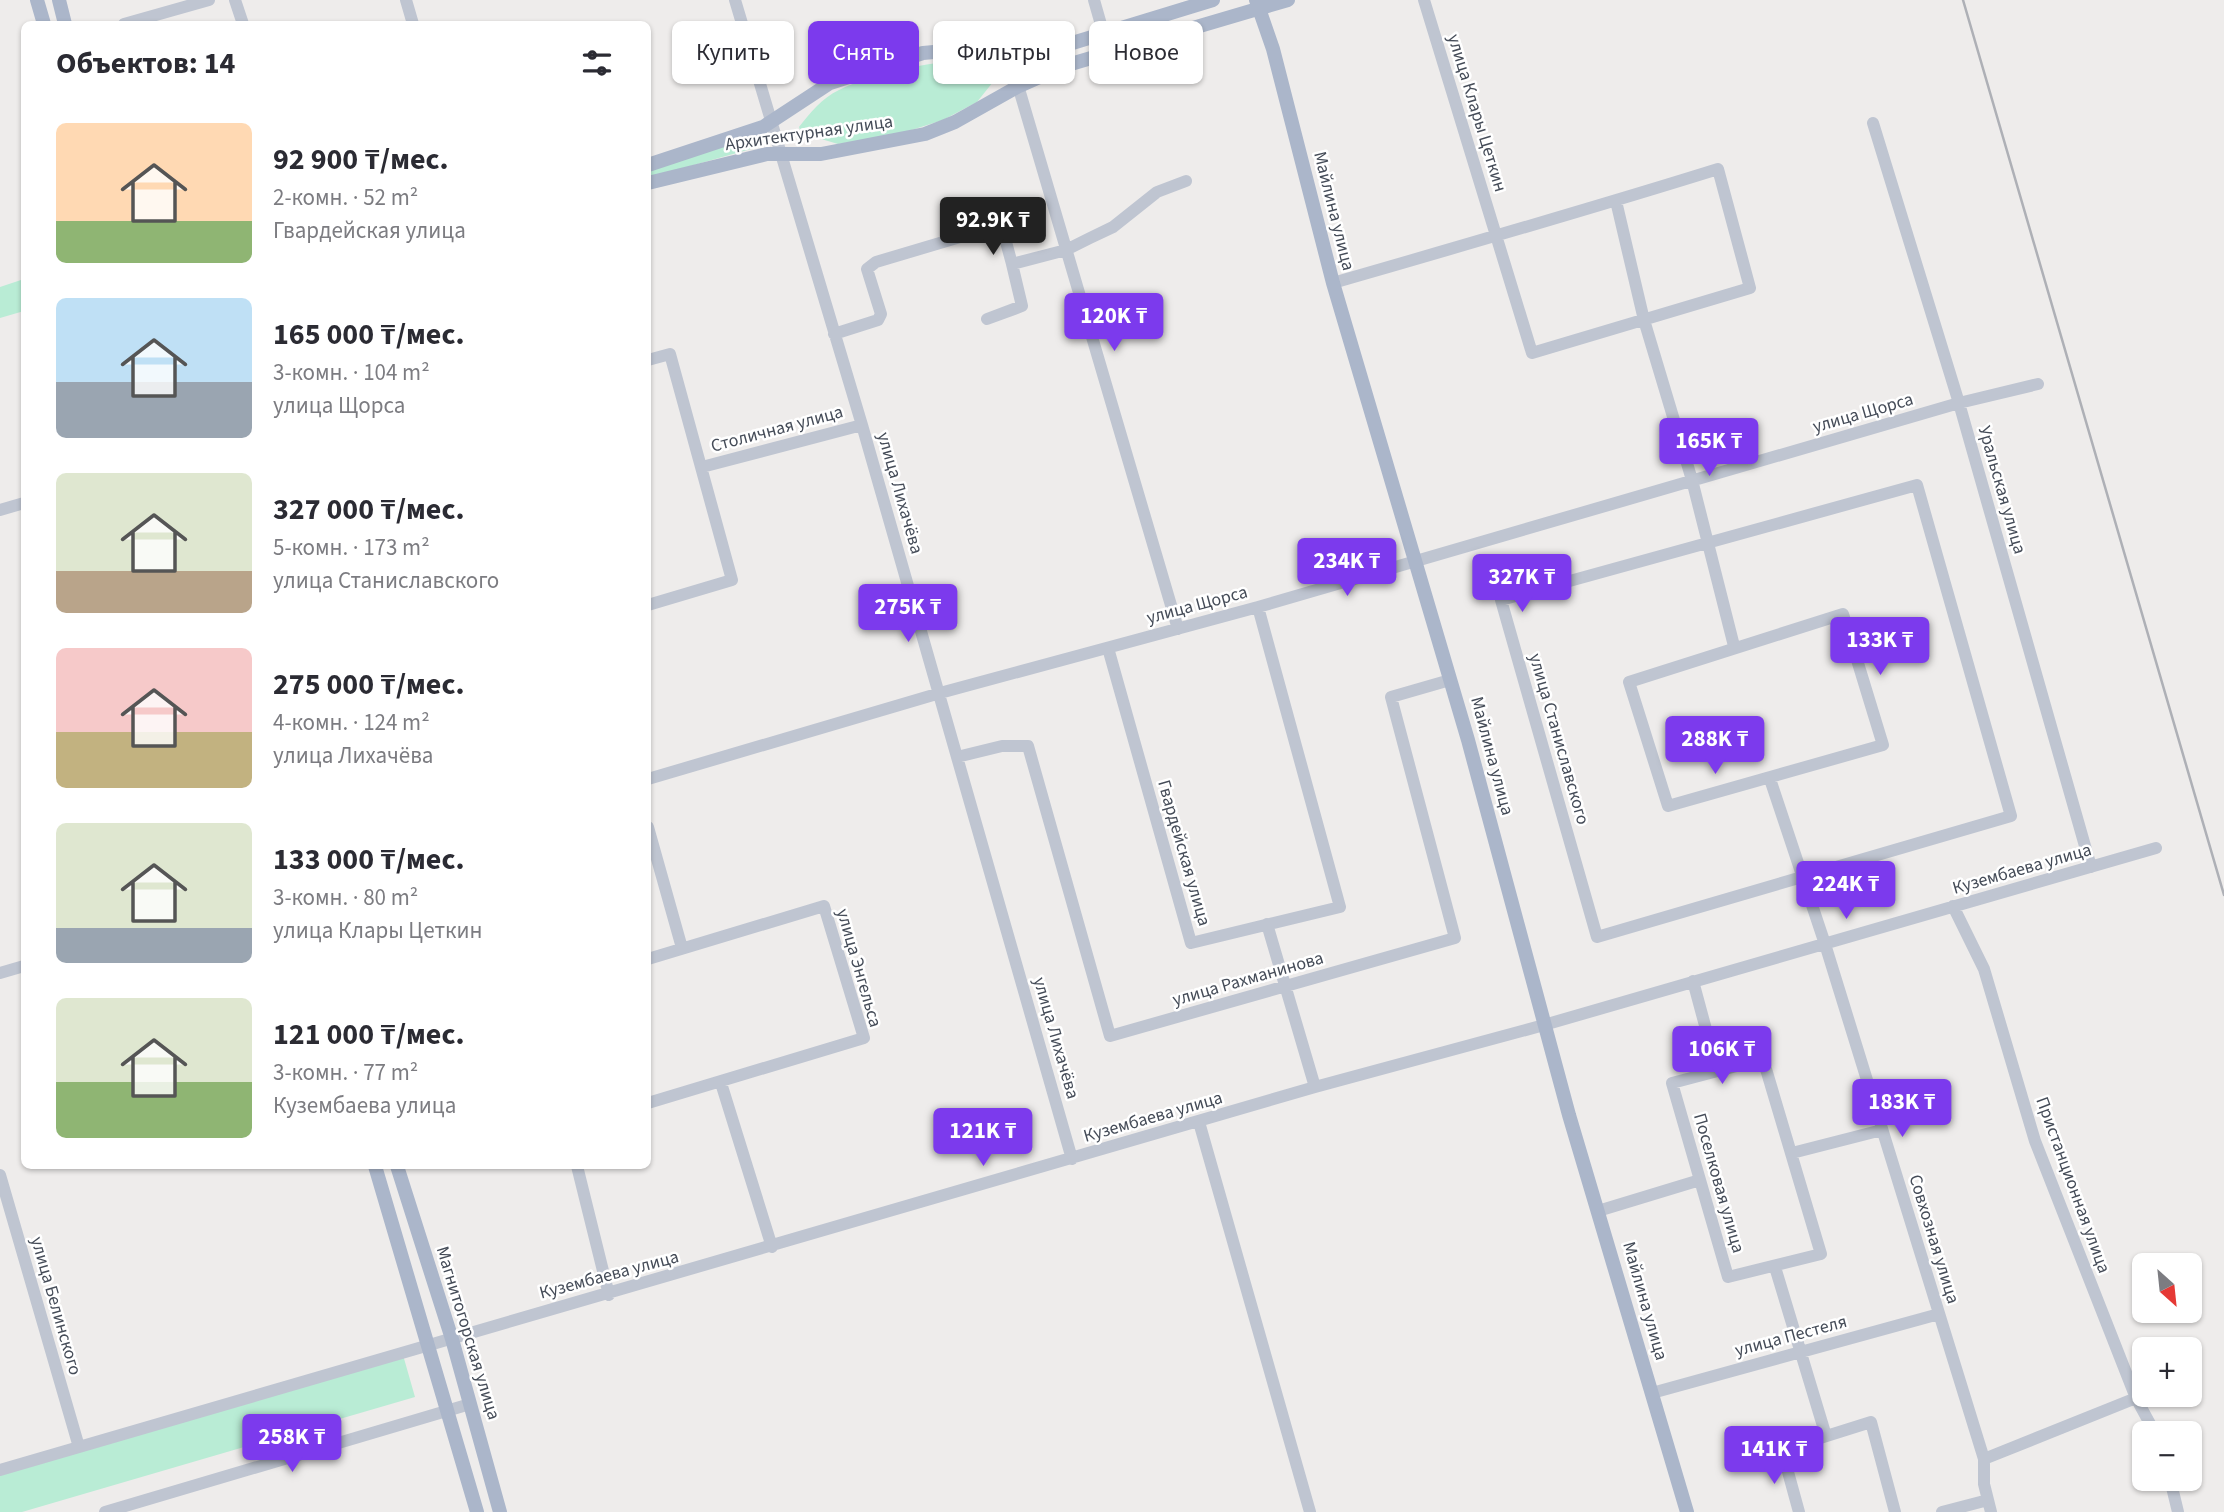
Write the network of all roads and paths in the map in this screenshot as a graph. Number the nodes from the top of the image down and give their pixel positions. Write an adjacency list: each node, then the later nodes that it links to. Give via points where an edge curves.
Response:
1 (37, 0): 12 (main road)
2 (59, 0): 13 (main road)
3 (209, 0): 14 (street)
4 (235, 0): 15 (street)
5 (406, 0): 16 (street)
6 (735, 0): 21 (street, улица Лихачёва)
7 (1094, 0): 17 (street)
8 (1213, 0): 18 (main road, Архитектурная улица)
9 (1288, 0): 11 (main road, Архитектурная улица)
10 (1424, 0): 28 (street, улица Клары Цеткин)
11 (1257, 5): 20 (main road, Архитектурная улица, via 1064,66); 31 (main road, Майлина улица, via 1273,50)
12 (43, 21)
13 (64, 21)
14 (135, 21)
15 (242, 21)
16 (412, 21)
17 (1100, 21)
18 (1148, 21)
19 (933, 52): 21 (main road, Архитектурная улица, via 830,83)
20 (1019, 86): 23 (main road, Архитектурная улица, via 925,134 832,153); 29 (street)
21 (772, 122): 23 (street, улица Лихачёва); 24 (main road, Архитектурная улица)
22 (1873, 123): 37 (street, Уральская улица)
23 (781, 156): 26 (main road, Архитектурная улица, via 767,154); 34 (street, улица Лихачёва)
24 (651, 163)
25 (1186, 181): 29 (street, via 1157,192 1113,227)
26 (651, 182)
27 (1616, 201): 28 (street, улица Клары Цеткин); 33 (street); 33 (street, улица Клары Цеткин, via 1718,169 1750,288)
28 (1496, 235): 31 (street, улица Клары Цеткин); 33 (street, улица Клары Цеткин, via 1532,353)
29 (1066, 250): 30 (street); 47 (street)
30 (1012, 264): 32 (street, via 1022,306); 34 (street, via 1003,231 997,226 876,262 867,269 881,314 878,320)
31 (1333, 283): 44 (main road, Майлина улица)
32 (987, 319)
33 (1644, 320): 40 (street)
34 (834, 334): 38 (street, улица Лихачёва)
35 (651, 359): 39 (street, Столичная улица, via 670,354)
36 (2038, 384): 37 (street, улица Щорса)
37 (1959, 403): 40 (street, улица Щорса); 57 (street, Уральская улица)
38 (862, 425): 39 (street, Столичная улица); 51 (street, улица Лихачёва)
39 (702, 467): 45 (street, Столичная улица, via 732,580)
40 (1692, 480): 43 (street); 44 (street, улица Щорса)
41 (21, 504): 42 (street)
42 (0, 510)
43 (1708, 543): 48 (street); 58 (street, улица Станиславского, via 1917,485 2011,816); 58 (street, улица Станиславского, via 1501,600 1597,937)
44 (1413, 561): 46 (street, улица Щорса); 50 (main road, Майлина улица)
45 (651, 604)
46 (1258, 607): 47 (street, улица Щорса); 60 (street, Гвардейская улица, via 1340,907)
47 (1178, 629): 49 (street, улица Щорса)
48 (1734, 646): 54 (street, via 1629,682 1668,806); 54 (street, via 1843,614 1883,745)
49 (1108, 648): 51 (street, улица Щорса); 60 (street, Гвардейская улица, via 1191,943)
50 (1450, 680): 67 (street, улица Рахманинова, via 1391,698 1455,938); 68 (main road, Майлина улица)
51 (940, 693): 52 (street, улица Лихачёва); 53 (street, улица Щорса)
52 (957, 757): 67 (street, улица Рахманинова, via 1002,746 1028,746 1110,1036); 76 (street, улица Лихачёва)
53 (651, 778)
54 (1770, 779): 58 (street, Совхозная улица)
55 (651, 838): 62 (street)
56 (2156, 848): 57 (street, Кузембаева улица)
57 (2091, 867): 59 (street, Кузембаева улица)
58 (1802, 877): 61 (street, Совхозная улица)
59 (1954, 906): 61 (street, Кузембаева улица); 90 (street, Пристанционная улица, via 1984,968 2035,1141)
60 (1267, 924): 67 (street)
61 (1825, 944): 66 (street, Кузембаева улица); 74 (street, Совхозная улица)
62 (682, 948): 63 (street, улица Энгельса); 70 (street, улица Энгельса, via 824,906 864,1038)
63 (651, 957)
64 (21, 967): 65 (street)
65 (0, 973)
66 (1693, 981): 68 (street, Кузембаева улица); 69 (street)
67 (1285, 986): 71 (street)
68 (1544, 1025): 71 (street, Кузембаева улица); 82 (main road, Майлина улица)
69 (1717, 1070): 75 (street, Поселковая улица, via 1763,1059); 81 (street, Поселковая улица, via 1672,1083)
70 (721, 1083): 72 (street, улица Энгельса); 83 (street)
71 (1315, 1087): 73 (street, Кузембаева улица)
72 (651, 1102)
73 (1199, 1122): 76 (street, Кузембаева улица); 104 (street)
74 (1882, 1130): 75 (street); 86 (street, Совхозная улица)
75 (1792, 1153): 84 (street, Поселковая улица, via 1821,1254)
76 (1072, 1159): 83 (street, Кузембаева улица)
77 (377, 1169): 88 (main road)
78 (398, 1169): 87 (main road, Магнитогорская улица)
79 (578, 1169): 85 (street)
80 (0, 1175): 96 (street, улица Белинского)
81 (1700, 1180): 82 (street); 84 (street, Поселковая улица, via 1728,1277)
82 (1598, 1211): 91 (main road, Майлина улица)
83 (772, 1247): 85 (street, Кузембаева улица)
84 (1775, 1267): 89 (street)
85 (609, 1295): 87 (street, Кузембаева улица)
86 (1939, 1314): 89 (street, улица Пестеля); 97 (street, Совхозная улица)
87 (452, 1339): 88 (street, Кузембаева улица); 93 (main road, Магнитогорская улица)
88 (430, 1345): 94 (main road); 96 (street, Кузембаева улица)
89 (1800, 1352): 91 (street, улица Пестеля); 95 (street)
90 (2132, 1388)
91 (1652, 1393): 105 (main road, Майлина улица)
92 (2132, 1400): 97 (street)
93 (470, 1404): 94 (street); 103 (main road, Магнитогорская улица)
94 (448, 1411): 101 (street); 102 (main road)
95 (1826, 1436): 106 (street, via 1782,1450); 107 (street, via 1871,1422)
96 (79, 1447): 98 (street, Кузембаева улица)
97 (1984, 1459): 100 (street, Совхозная улица)
98 (0, 1471)
99 (2173, 1491): 109 (street)
100 (1990, 1506): 108 (street)
101 (105, 1512)
102 (477, 1512)
103 (500, 1512)
104 (1310, 1512)
105 (1687, 1512)
106 (1799, 1512)
107 (1895, 1512)
108 (1942, 1512)
109 (2178, 1512)

